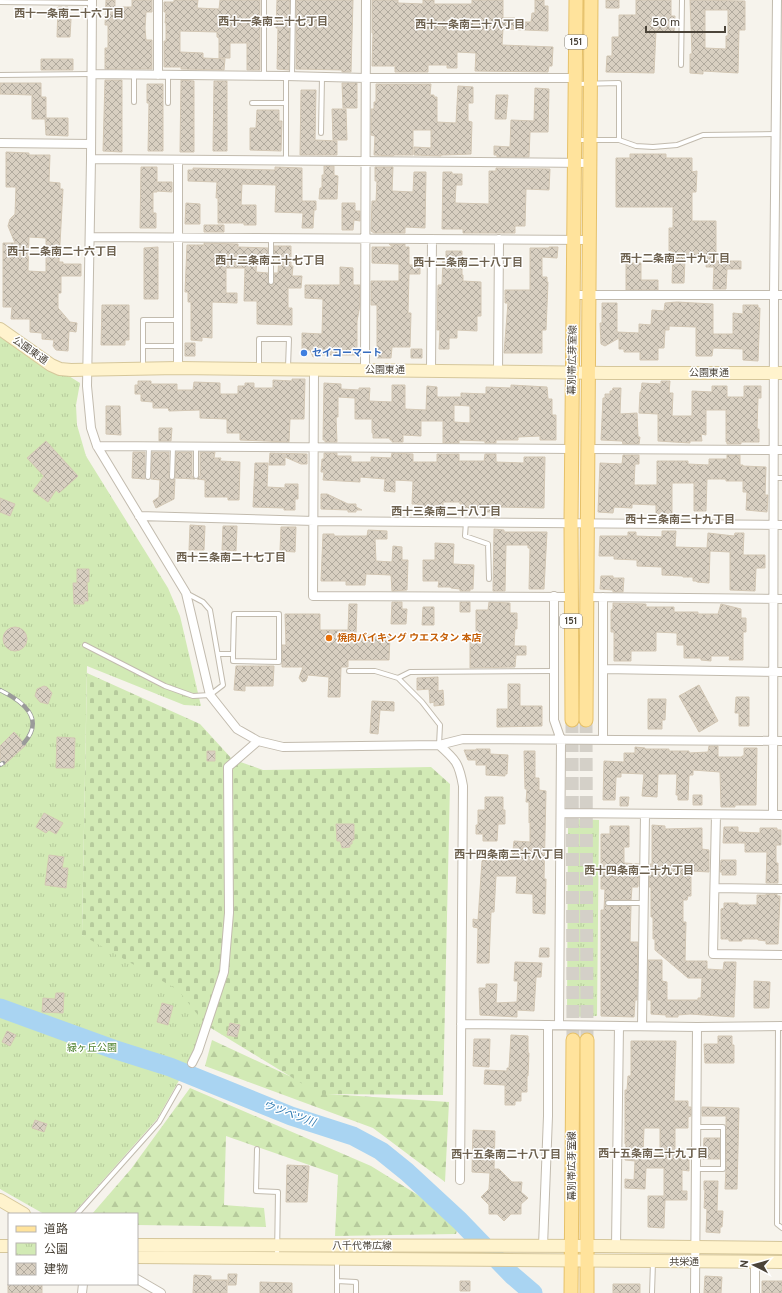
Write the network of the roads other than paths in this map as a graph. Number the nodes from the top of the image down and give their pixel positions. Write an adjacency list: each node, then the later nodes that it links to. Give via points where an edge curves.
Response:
1 (158, 0): 15 (street)
2 (264, 0): 17 (lane)
3 (293, 0): 18 (lane)
4 (366, 0): 20 (street)
5 (576, 0): 21 (main road, 幕別帯広芽室線 / 151)
6 (591, 0): 22 (main road, 幕別帯広芽室線 / 151)
7 (682, 0): 11 (lane)
8 (777, 0): 28 (street)
9 (0, 2): 10 (lane)
10 (92, 2): 12 (street)
11 (681, 65)
12 (92, 74): 13 (street); 14 (lane); 33 (street)
13 (134, 74): 15 (street); 23 (lane)
14 (0, 75)
15 (158, 75): 16 (street)
16 (168, 75): 17 (street); 24 (lane)
17 (264, 76): 18 (street)
18 (289, 76): 19 (street); 26 (lane)
19 (322, 77): 20 (street); 27 (lane)
20 (366, 78): 21 (street); 37 (street)
21 (576, 81): 22 (lane); 29 (main road, 幕別帯広芽室線 / 151)
22 (590, 84): 30 (main road, 幕別帯広芽室線 / 151); 31 (lane, via 619,83)
23 (134, 102)
24 (168, 103)
25 (252, 103): 26 (lane)
26 (286, 103): 36 (lane)
27 (321, 133)
28 (776, 134): 31 (lane, via 703,135 677,145 653,147 636,146); 51 (street)
29 (576, 140): 30 (lane); 38 (main road, 幕別帯広芽室線 / 151)
30 (591, 140): 31 (lane); 39 (main road, 幕別帯広芽室線 / 151)
31 (619, 140)
32 (0, 143): 33 (street)
33 (91, 144): 34 (street)
34 (91, 159): 35 (street); 40 (street)
35 (178, 160): 36 (street); 41 (street)
36 (286, 161): 37 (street)
37 (365, 161): 38 (street); 43 (street)
38 (576, 163): 39 (street); 46 (main road, 幕別帯広芽室線 / 151)
39 (590, 163): 47 (main road, 幕別帯広芽室線 / 151)
40 (90, 237): 41 (street); 60 (street)
41 (179, 237): 42 (street); 52 (street)
42 (271, 238): 43 (street); 48 (lane)
43 (364, 238): 44 (street); 62 (street)
44 (432, 239): 45 (street); 63 (street)
45 (499, 239): 46 (street); 64 (street)
46 (575, 240): 47 (street); 49 (main road, 幕別帯広芽室線 / 151)
47 (590, 240): 50 (main road, 幕別帯広芽室線 / 151)
48 (271, 282)
49 (574, 295): 50 (street); 65 (main road, 幕別帯広芽室線 / 151)
50 (590, 295): 51 (street); 66 (main road, 幕別帯広芽室線 / 151)
51 (778, 295): 67 (street)
52 (178, 320): 54 (lane, via 143,320); 55 (street)
53 (0, 329): 60 (street, 公園東通, via 51,365 60,369)
54 (143, 346): 55 (lane); 57 (lane)
55 (178, 346): 56 (street)
56 (178, 368): 57 (street, 公園東通); 58 (street, 公園東通)
57 (143, 369): 60 (street, 公園東通)
58 (259, 369): 59 (street, 公園東通); 59 (lane, via 259,339 289,339)
59 (288, 369): 61 (street, 公園東通)
60 (88, 370): 68 (street, via 91,428)
61 (314, 370): 62 (street, 公園東通); 72 (street)
62 (364, 370): 63 (street, 公園東通)
63 (431, 370): 64 (street, 公園東通)
64 (498, 372): 65 (street, 公園東通)
65 (573, 372): 66 (street, 公園東通); 73 (main road, 幕別帯広芽室線 / 151)
66 (589, 373): 67 (street, 公園東通); 74 (main road, 幕別帯広芽室線 / 151)
67 (778, 373): 75 (street)
68 (97, 446): 69 (street); 80 (street)
69 (149, 446): 70 (street); 77 (lane)
70 (173, 446): 71 (street); 78 (lane)
71 (196, 447): 72 (street); 76 (lane)
72 (314, 447): 73 (street); 81 (street)
73 (572, 449): 83 (main road, 幕別帯広芽室線 / 151)
74 (588, 449): 75 (street); 84 (main road, 幕別帯広芽室線 / 151)
75 (778, 450): 79 (street)
76 (196, 476)
77 (148, 477)
78 (172, 477)
79 (778, 478): 85 (street)
80 (139, 516): 81 (street); 87 (street)
81 (314, 521): 82 (street); 88 (street, via 314,596)
82 (466, 522): 83 (street); 86 (lane, via 465,536 488,544)
83 (571, 522): 84 (street); 89 (main road, 幕別帯広芽室線 / 151)
84 (587, 523): 85 (street); 90 (main road, 幕別帯広芽室線 / 151)
85 (778, 524): 92 (street)
86 (489, 579)
87 (186, 593): 94 (lane, via 203,602 210,610); 101 (street)
88 (554, 596): 89 (street); 98 (street)
89 (571, 597): 102 (main road, 幕別帯広芽室線 / 151)
90 (586, 597): 91 (street); 103 (main road, 幕別帯広芽室線 / 151)
91 (603, 597): 92 (street); 96 (street)
92 (778, 598): 99 (street)
93 (85, 645): 101 (lane, via 165,686 193,696)
94 (218, 654): 95 (lane); 101 (lane, via 223,685)
95 (234, 654): 95 (lane, via 234,614 279,614 279,662 233,661)
96 (604, 668): 99 (street); 105 (street)
97 (349, 671): 100 (lane, via 375,671)
98 (554, 671): 100 (lane, via 410,672); 104 (street, via 554,720)
99 (778, 672): 107 (street)
100 (398, 678): 108 (lane, via 440,725)
101 (210, 695): 106 (street, via 237,730)
102 (572, 720)
103 (586, 720)
104 (562, 740): 105 (street); 108 (street, via 463,739); 109 (street)
105 (603, 740): 107 (street)
106 (258, 741): 108 (street, via 282,747); 128 (street, via 228,767 229,912 224,972)
107 (778, 741): 112 (street)
108 (439, 745): 119 (street, via 456,762 463,786)
109 (562, 813): 110 (street); 121 (street)
110 (645, 814): 111 (street); 117 (street)
111 (716, 815): 112 (street); 114 (street)
112 (773, 815): 113 (street)
113 (782, 816)
114 (715, 888): 115 (street); 118 (street, via 713,954)
115 (782, 889)
116 (608, 903): 117 (lane)
117 (644, 903): 123 (street)
118 (782, 955)
119 (461, 1024): 120 (street); 133 (street)
120 (548, 1025): 121 (street); 140 (street, via 548,1116)
121 (559, 1025): 122 (street)
122 (619, 1026): 123 (street); 143 (street)
123 (642, 1026): 125 (street)
124 (780, 1026): 125 (street); 137 (lane, via 777,1224)
125 (697, 1027): 130 (street)
126 (573, 1040): 141 (main road, 幕別帯広芽室線)
127 (587, 1040): 142 (main road, 幕別帯広芽室線)
128 (192, 1063)
129 (179, 1087): 136 (lane, via 159,1122)
130 (697, 1127): 132 (street); 132 (lane, via 723,1127 723,1141 722,1169)
131 (256, 1150): 139 (lane, via 256,1191 278,1192)
132 (696, 1169): 144 (street)
133 (460, 1180)
134 (0, 1200): 135 (street)
135 (22, 1213)
136 (78, 1213)
137 (782, 1228)
138 (138, 1245): 139 (street, 八千代帯広線)
139 (277, 1245): 140 (street, 八千代帯広線); 147 (lane)
140 (543, 1246): 141 (street, 八千代帯広線)
141 (571, 1246): 142 (street, 八千代帯広線); 149 (main road, 幕別帯広芽室線)
142 (587, 1246): 143 (street, 共栄通); 150 (main road, 幕別帯広芽室線)
143 (616, 1246): 144 (street, 共栄通)
144 (696, 1247): 145 (street, 共栄通); 152 (street)
145 (782, 1248)
146 (138, 1257): 147 (street, 八千代帯広線)
147 (277, 1259): 148 (street, 八千代帯広線)
148 (337, 1259): 149 (street, 八千代帯広線); 156 (lane)
149 (571, 1260): 150 (street, 八千代帯広線); 160 (main road, 幕別帯広芽室線)
150 (586, 1261): 151 (street, 共栄通); 161 (main road, 幕別帯広芽室線)
151 (653, 1262): 152 (street, 共栄通); 162 (lane)
152 (696, 1262): 153 (street, 共栄通); 163 (street)
153 (755, 1262): 154 (street, 共栄通); 164 (street)
154 (782, 1262)
155 (138, 1280): 157 (street)
156 (337, 1281): 158 (lane); 159 (lane, via 356,1282)
157 (161, 1293)
158 (337, 1293)
159 (356, 1293)
160 (571, 1293)
161 (586, 1293)
162 (652, 1293)
163 (695, 1293)
164 (755, 1293)

